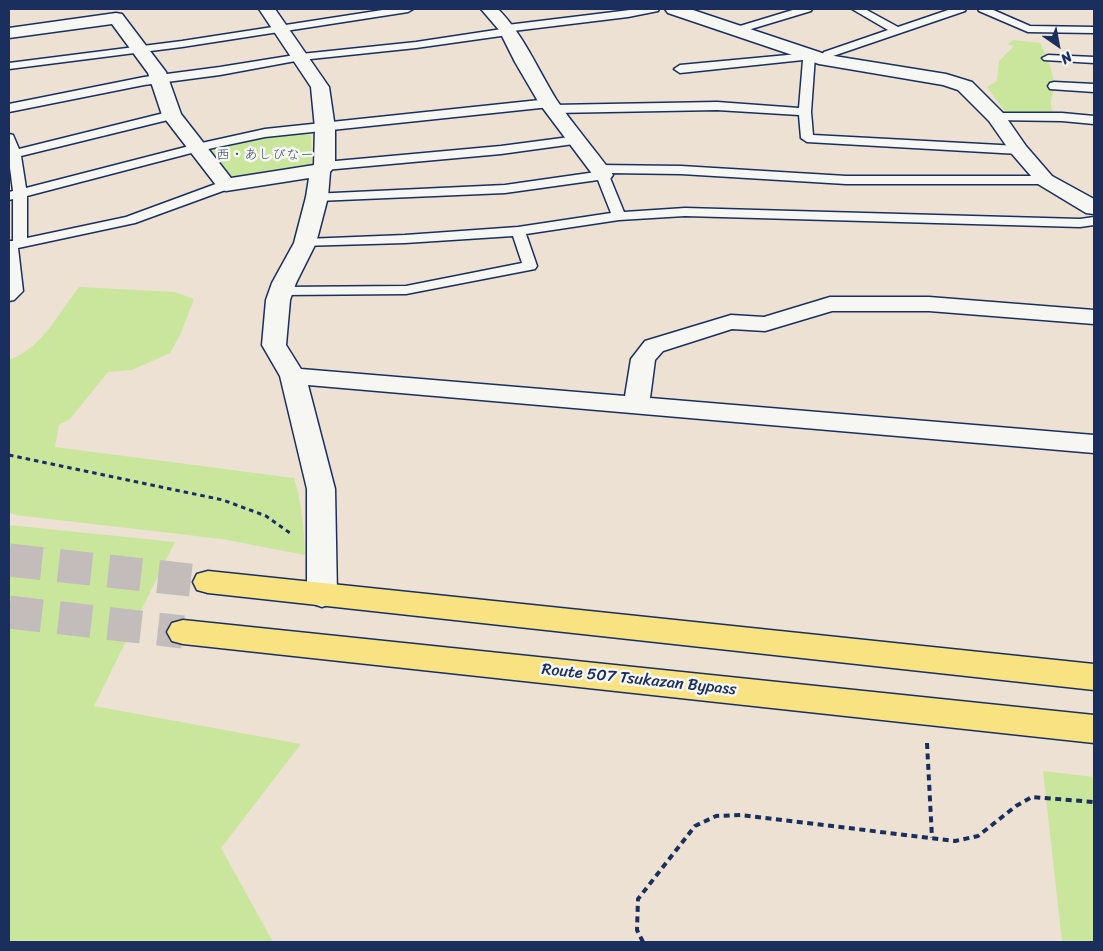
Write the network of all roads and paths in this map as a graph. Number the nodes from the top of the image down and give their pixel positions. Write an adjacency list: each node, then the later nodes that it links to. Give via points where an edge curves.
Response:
1 (267, 9): 11 (street)
2 (408, 9): 11 (lane)
3 (489, 9): 12 (street)
4 (654, 9): 12 (lane)
5 (674, 9): 14 (street)
6 (807, 9): 14 (lane)
7 (857, 9): 15 (lane)
8 (961, 9): 15 (lane)
9 (983, 9): 13 (lane, via 1028,29)
10 (114, 14): 16 (street); 17 (street)
11 (279, 28): 17 (lane); 18 (street)
12 (507, 30): 18 (lane, via 416,45); 27 (street)
13 (1094, 30)
14 (734, 31): 19 (street)
15 (898, 32): 19 (lane)
16 (9, 33)
17 (138, 48): 22 (lane); 24 (street)
18 (301, 57): 24 (lane); 33 (street, via 320,87)
19 (817, 58): 23 (lane); 29 (lane); 31 (street, via 965,86)
20 (1048, 58): 21 (lane)
21 (1094, 60)
22 (9, 66)
23 (680, 69)
24 (160, 79): 28 (lane); 30 (street)
25 (1054, 86): 26 (lane)
26 (1094, 88)
27 (552, 106): 29 (lane, via 716,106); 33 (lane); 35 (street)
28 (9, 108)
29 (805, 112): 37 (lane, via 807,138)
30 (172, 115): 36 (street); 38 (lane)
31 (996, 117): 32 (lane); 37 (street)
32 (1094, 120)
33 (325, 128): 36 (lane, via 265,133); 39 (street)
34 (9, 138): 38 (lane)
35 (577, 140): 39 (lane); 40 (street)
36 (196, 148): 42 (street); 43 (lane)
37 (1019, 150): 41 (street)
38 (12, 154): 43 (lane)
39 (323, 168): 42 (street); 44 (street)
40 (601, 172): 41 (lane, via 681,170 846,180); 44 (lane, via 505,189); 46 (lane)
41 (1044, 180): 45 (street)
42 (226, 185): 50 (lane, via 130,220)
43 (15, 194): 50 (lane)
44 (317, 197): 49 (street)
45 (1094, 208)
46 (619, 216): 47 (lane, via 685,212); 48 (lane)
47 (1094, 221)
48 (518, 230): 49 (lane, via 405,239); 51 (lane, via 530,266 406,290)
49 (305, 242): 51 (street)
50 (13, 245): 52 (lane, via 16,291)
51 (282, 290): 54 (street, via 278,300 274,345)
52 (9, 297)
53 (1094, 317): 55 (street, via 929,304 830,304 764,324 731,322 654,346 643,359)
54 (293, 376): 55 (street); 58 (street, via 321,489)
55 (636, 405): 56 (street)
56 (1094, 444)
57 (9, 455): 58 (path, via 223,500 266,516)
58 (322, 554): 60 (street)
59 (208, 582): 60 (highway)
60 (322, 594): 62 (highway)
61 (183, 632): 63 (highway, Route 507 Tsukazan Bypass)
62 (1094, 677)
63 (1094, 730)
64 (927, 743): 66 (path)
65 (1094, 802): 66 (path, via 1032,798 1016,806 978,836 955,841)
66 (932, 838): 67 (path, via 741,816 716,816 695,826 638,899 637,930)
67 (643, 942)

